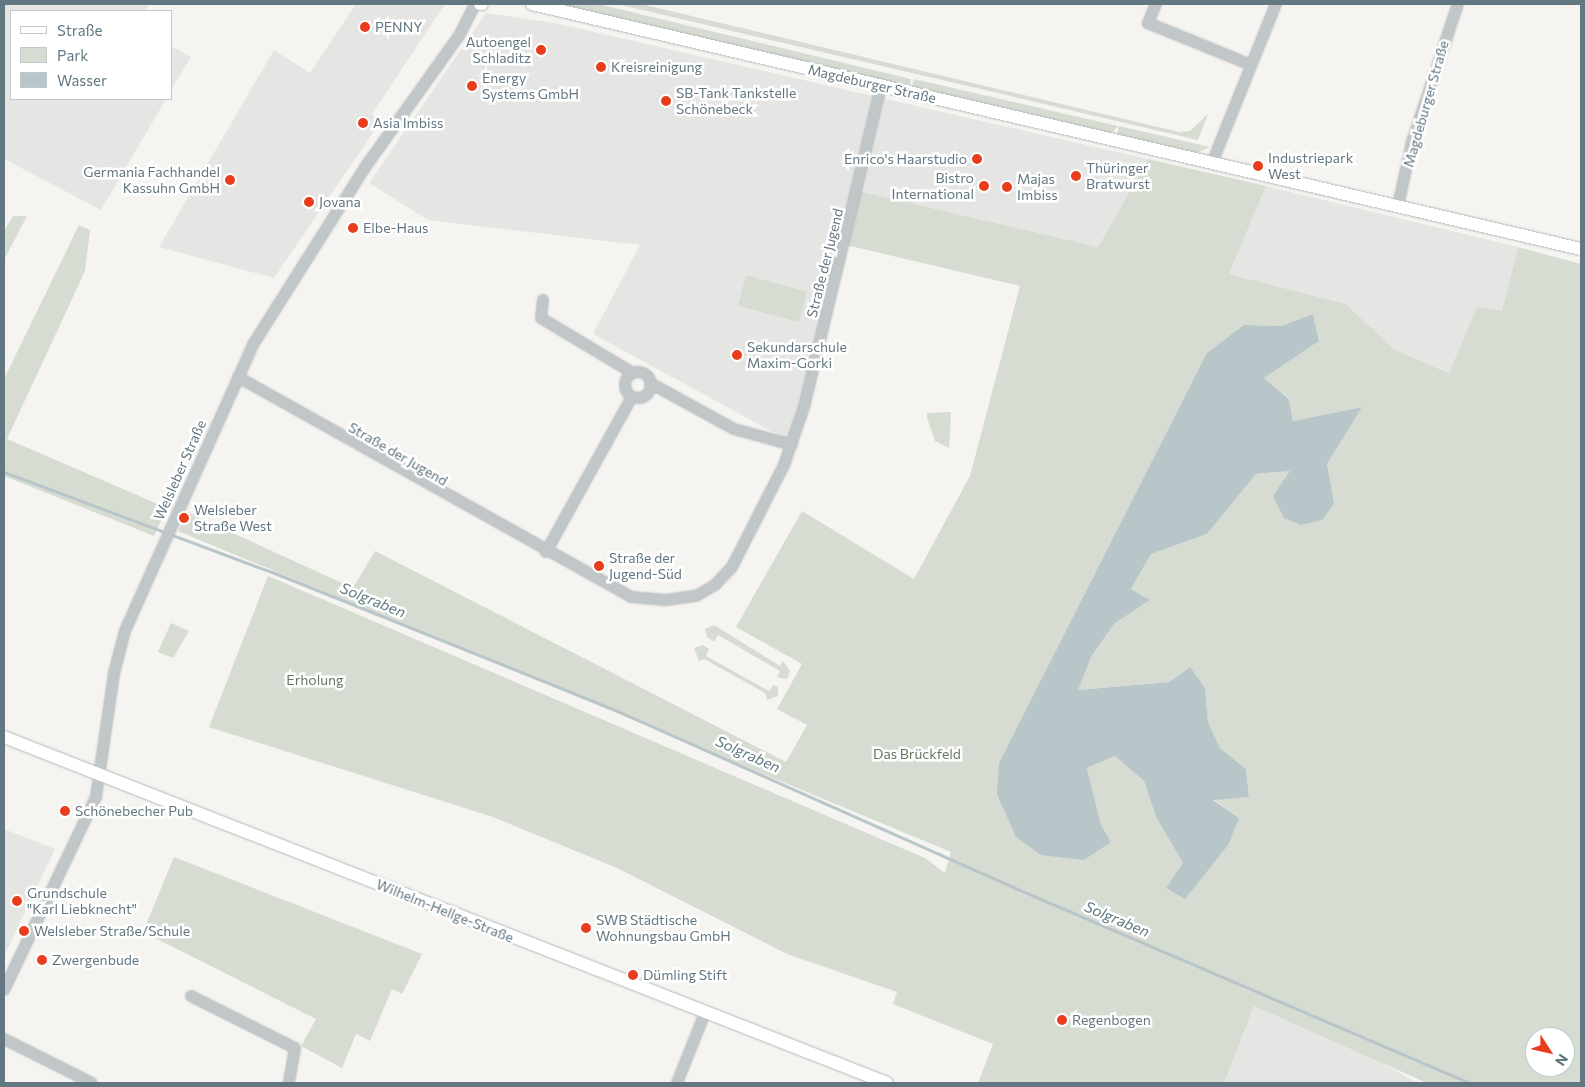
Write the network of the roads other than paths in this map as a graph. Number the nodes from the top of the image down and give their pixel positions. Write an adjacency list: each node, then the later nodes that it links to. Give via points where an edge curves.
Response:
1 (475, 4): 13 (street, Welsleber Straße, via 460,34 274,306)
2 (532, 4): 7 (main road, Magdeburger Straße)
3 (1156, 4): 6 (street, via 1148,23)
4 (1276, 4): 6 (street)
5 (1458, 4): 9 (street, Magdeburger Straße, via 1412,142)
6 (1251, 65): 8 (street)
7 (881, 86): 8 (main road, Magdeburger Straße); 16 (street, Straße der Jugend)
8 (1212, 163): 9 (main road, Magdeburger Straße)
9 (1398, 206): 10 (main road, Magdeburger Straße)
10 (1581, 249)
11 (543, 300): 12 (street, via 541,318)
12 (633, 373): 14 (street, via 642,373); 15 (street, via 625,385)
13 (238, 377): 17 (street, Straße der Jugend); 19 (street, Welsleber Straße, via 125,631 114,673)
14 (650, 382): 15 (street, via 645,395); 16 (street, via 734,429)
15 (632, 397): 17 (street)
16 (792, 446): 17 (street, Straße der Jugend, via 771,496 732,567 715,585 696,596 666,600 631,597)
17 (546, 552)
18 (4, 737): 19 (main road, Wilhelm-Hellge-Straße)
19 (100, 774): 20 (street, Welsleber Straße, via 89,814); 23 (main road, Wilhelm-Hellge-Straße)
20 (9, 968): 21 (street, Welsleber Straße)
21 (4, 990)
22 (191, 996): 26 (street, via 295,1048)
23 (705, 1014): 27 (street); 28 (main road, Wilhelm-Hellge-Straße)
24 (4, 1039): 25 (street)
25 (92, 1083)
26 (289, 1083)
27 (677, 1083)
28 (887, 1083)

